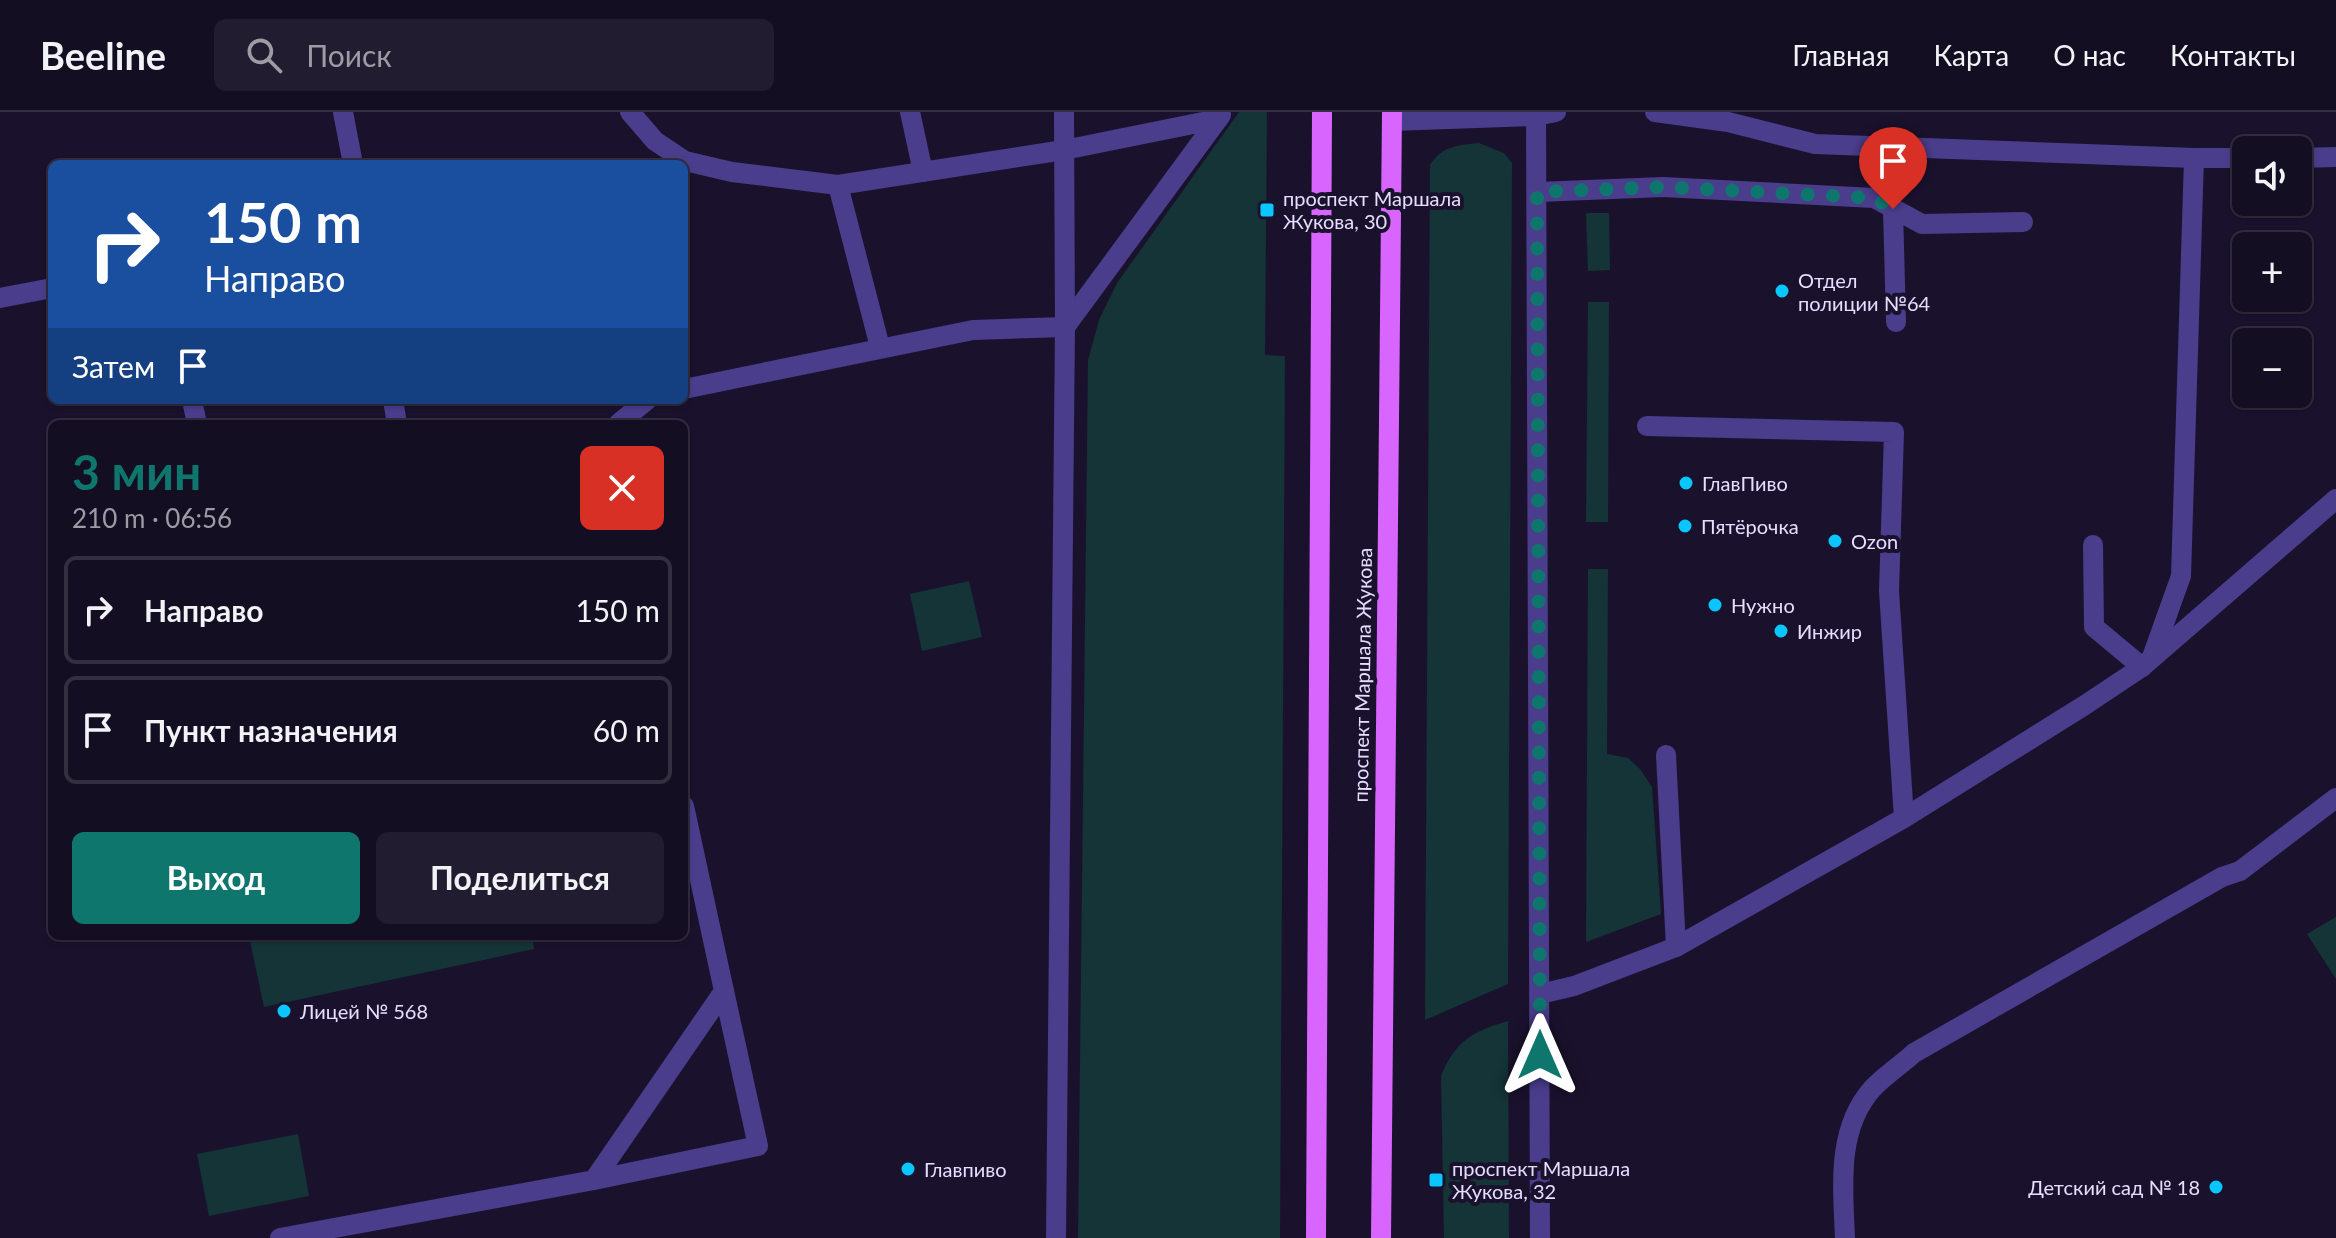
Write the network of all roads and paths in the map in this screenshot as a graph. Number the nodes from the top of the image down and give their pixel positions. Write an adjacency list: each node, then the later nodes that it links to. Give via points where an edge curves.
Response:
1 (343, 112): 15 (street)
2 (630, 112): 16 (street, via 655,141)
3 (910, 112): 18 (street)
4 (1064, 112): 10 (street)
5 (1322, 112): 45 (main road, проспект Маршала Жукова)
6 (1655, 112): 12 (street, via 1728,122 1815,144)
7 (1543, 113): 9 (street); 20 (street)
8 (1221, 116): 10 (street); 26 (street)
9 (1392, 116): 46 (main road, проспект Маршала Жукова)
10 (1064, 150): 18 (street); 26 (street)
11 (2336, 157): 14 (street)
12 (2194, 158): 13 (street); 34 (street, via 2181,576)
13 (2232, 158)
14 (2312, 158)
15 (352, 160)
16 (684, 160)
17 (688, 162): 19 (street)
18 (923, 172): 19 (street)
19 (838, 185): 27 (street)
20 (1537, 192): 21 (street, via 1663,187 1874,198); 41 (street)
21 (1893, 209): 22 (street, via 1922,224); 25 (street)
22 (2023, 222)
23 (48, 289): 24 (street)
24 (0, 298)
25 (1896, 322)
26 (1065, 327): 27 (street, via 973,330); 44 (street)
27 (880, 347): 28 (street)
28 (688, 388)
29 (642, 404): 30 (street)
30 (623, 420)
31 (1647, 426): 37 (street, via 1894,432 1889,591)
32 (2335, 502): 34 (street)
33 (2093, 545): 34 (street, via 2094,627)
34 (2147, 663): 37 (street)
35 (1666, 755): 39 (street)
36 (2336, 798): 48 (street, via 2240,871 1914,1053 1871,1090 1848,1131 1842,1180)
37 (1904, 818): 39 (street)
38 (688, 824): 40 (street)
39 (1676, 947): 41 (street)
40 (724, 991): 42 (street); 42 (street, via 758,1146)
41 (1540, 994): 47 (street)
42 (594, 1180): 43 (street)
43 (280, 1238)
44 (1056, 1238)
45 (1316, 1238)
46 (1381, 1238)
47 (1540, 1238)
48 (1845, 1238)

